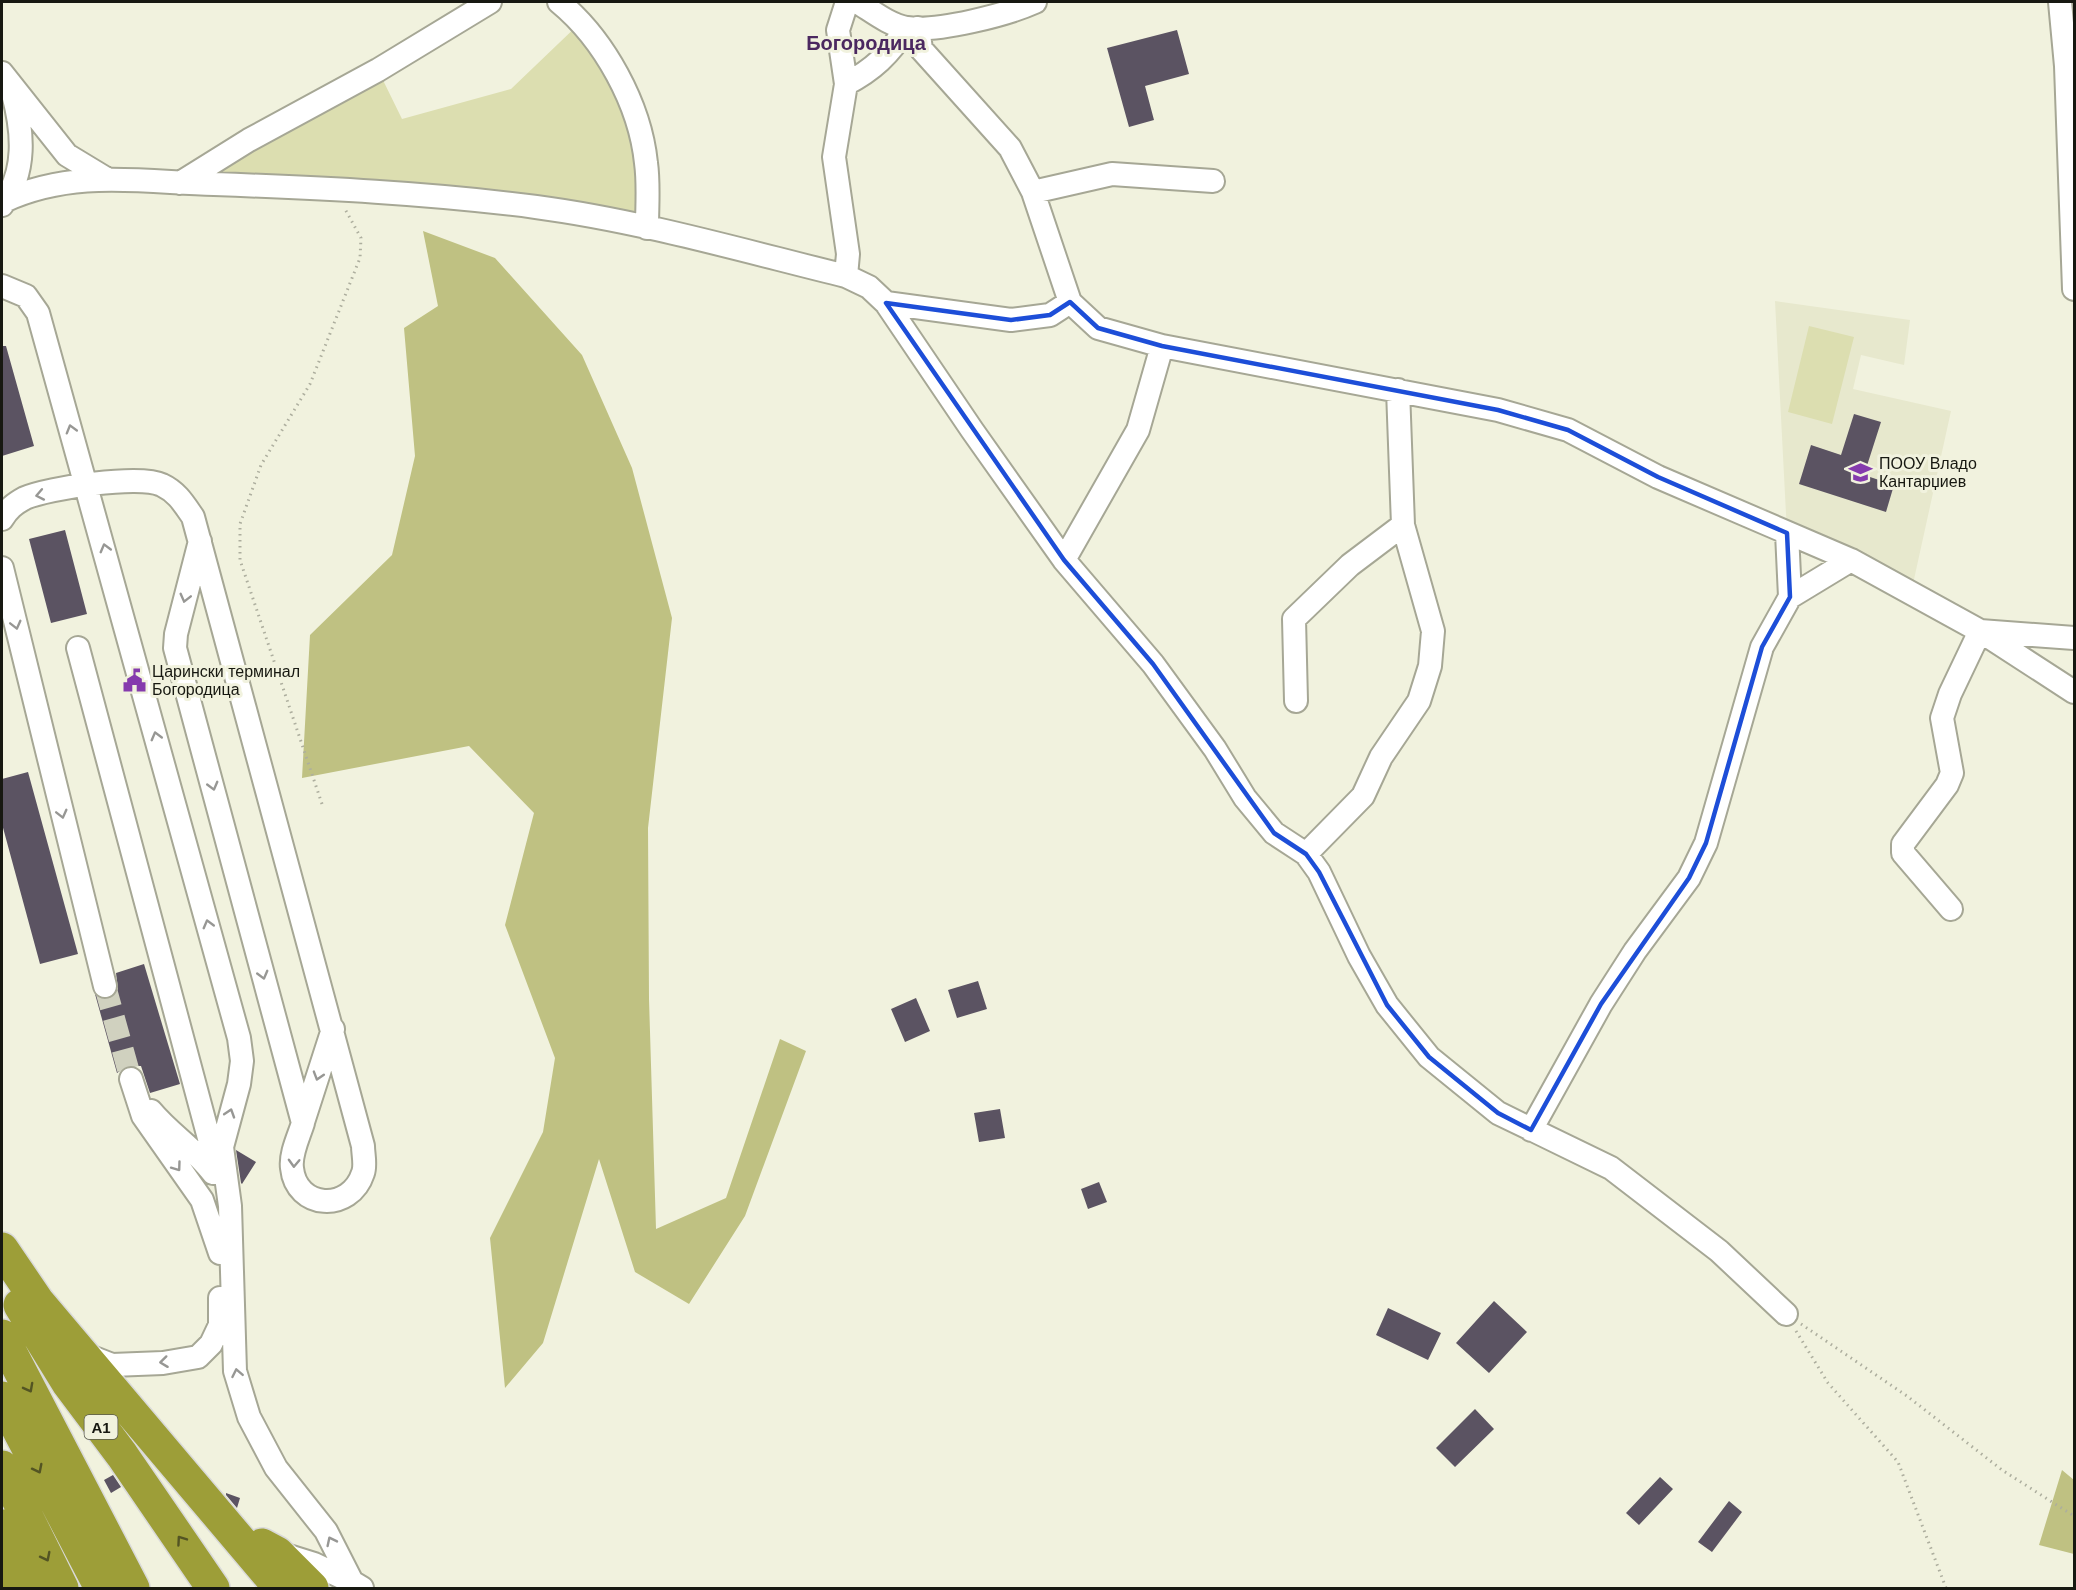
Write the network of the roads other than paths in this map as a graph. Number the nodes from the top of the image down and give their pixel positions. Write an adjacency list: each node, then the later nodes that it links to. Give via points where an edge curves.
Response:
1 (490, 2): 12 (street)
2 (559, 2): 15 (street, via 582,21 637,117 646,163)
3 (847, 2): 9 (street, via 838,30)
4 (857, 2): 7 (street, via 889,22)
5 (1035, 2): 7 (street, via 981,20)
6 (2060, 2): 18 (street)
7 (912, 28): 9 (street, via 871,71); 13 (street, via 921,50 1010,148)
8 (7, 80): 10 (street, via 67,154); 14 (street, via 20,120 22,148 17,176)
9 (846, 84): 16 (street, via 834,157 848,254)
10 (105, 178): 12 (street); 14 (street, via 48,184)
11 (1213, 181): 13 (street, via 1112,174)
12 (180, 183): 15 (street, via 308,188 536,207)
13 (1033, 192): 19 (street)
14 (3, 203)
15 (647, 228): 16 (street)
16 (846, 276): 20 (street, via 869,287)
17 (2, 286): 23 (street, one-way to 17, via 38,313 26,296)
18 (2074, 290)
19 (1070, 302): 20 (street, via 1050,315 1011,320); 21 (street, via 1098,328)
20 (886, 303): 28 (street)
21 (1162, 346): 22 (street); 28 (street, via 1138,430)
22 (1398, 390): 25 (street); 26 (street, via 1498,410 1568,430 1658,477)
23 (88, 485): 24 (street, one-way to 24, via 28,497 9,507); 27 (street, via 136,479 161,484 180,497 193,517); 43 (street, one-way to 23, via 225,1127 239,1084 239,1038)
24 (2, 519)
25 (1403, 525): 36 (street, via 1350,565 1294,619); 37 (street, via 1433,632 1430,666 1419,701 1381,757 1363,796)
26 (1787, 533): 29 (street); 31 (street)
27 (200, 541): 40 (street); 41 (street, one-way to 41, via 175,648)
28 (1064, 560): 37 (street, via 1153,664 1215,749 1245,798 1274,833)
29 (1851, 560): 31 (street); 32 (street)
30 (2, 568): 39 (street, one-way to 39)
31 (1790, 597): 42 (street, via 1762,647 1706,843 1689,878 1606,995)
32 (1980, 631): 33 (street); 35 (street); 38 (street, via 1942,718 1952,773 1903,844 1903,853)
33 (2074, 638)
34 (78, 648): 43 (street)
35 (2074, 692)
36 (1296, 701)
37 (1306, 854): 42 (street, via 1320,872 1359,956 1388,1005 1429,1057 1498,1113)
38 (1951, 909)
39 (105, 986)
40 (333, 1029): 41 (street, one-way to 41); 41 (street, one-way to 40, via 291,1167 296,1183 309,1196 340,1201 356,1189 364,1171 363,1146)
41 (303, 1123)
42 (1531, 1130): 47 (street, via 1611,1168 1719,1251)
43 (218, 1172): 45 (street); 45 (street, one-way to 45, via 162,1125 144,1103 130,1074 143,1116 202,1200); 58 (street, one-way to 43, via 326,1531 276,1468 249,1417 235,1371 230,1206)
44 (2, 1250): 49 (highway); 65 (highway, via 31,1305 78,1375 205,1526)
45 (220, 1253): 49 (street, one-way to 49, via 220,1325 211,1344 198,1357 112,1365)
46 (2, 1259): 51 (highway, A1, via 22,1311 68,1383)
47 (1786, 1314)
48 (2, 1336): 53 (highway, one-way to 53)
49 (80, 1352): 55 (highway)
50 (2, 1398): 53 (highway, one-way to 53)
51 (122, 1455): 53 (highway); 64 (highway, A1, one-way to 51)
52 (2, 1467): 54 (highway)
53 (66, 1491): 54 (highway); 62 (highway); 63 (highway)
54 (12, 1515): 60 (highway); 61 (highway, one-way to 61)
55 (224, 1524): 56 (highway); 66 (highway)
56 (277, 1553): 58 (street, via 315,1564); 67 (highway)
57 (2, 1575): 59 (highway)
58 (356, 1586)
59 (8, 1588)
60 (36, 1588)
61 (62, 1588)
62 (101, 1588)
63 (133, 1588)
64 (213, 1588)
65 (250, 1588)
66 (280, 1588)
67 (312, 1588)

